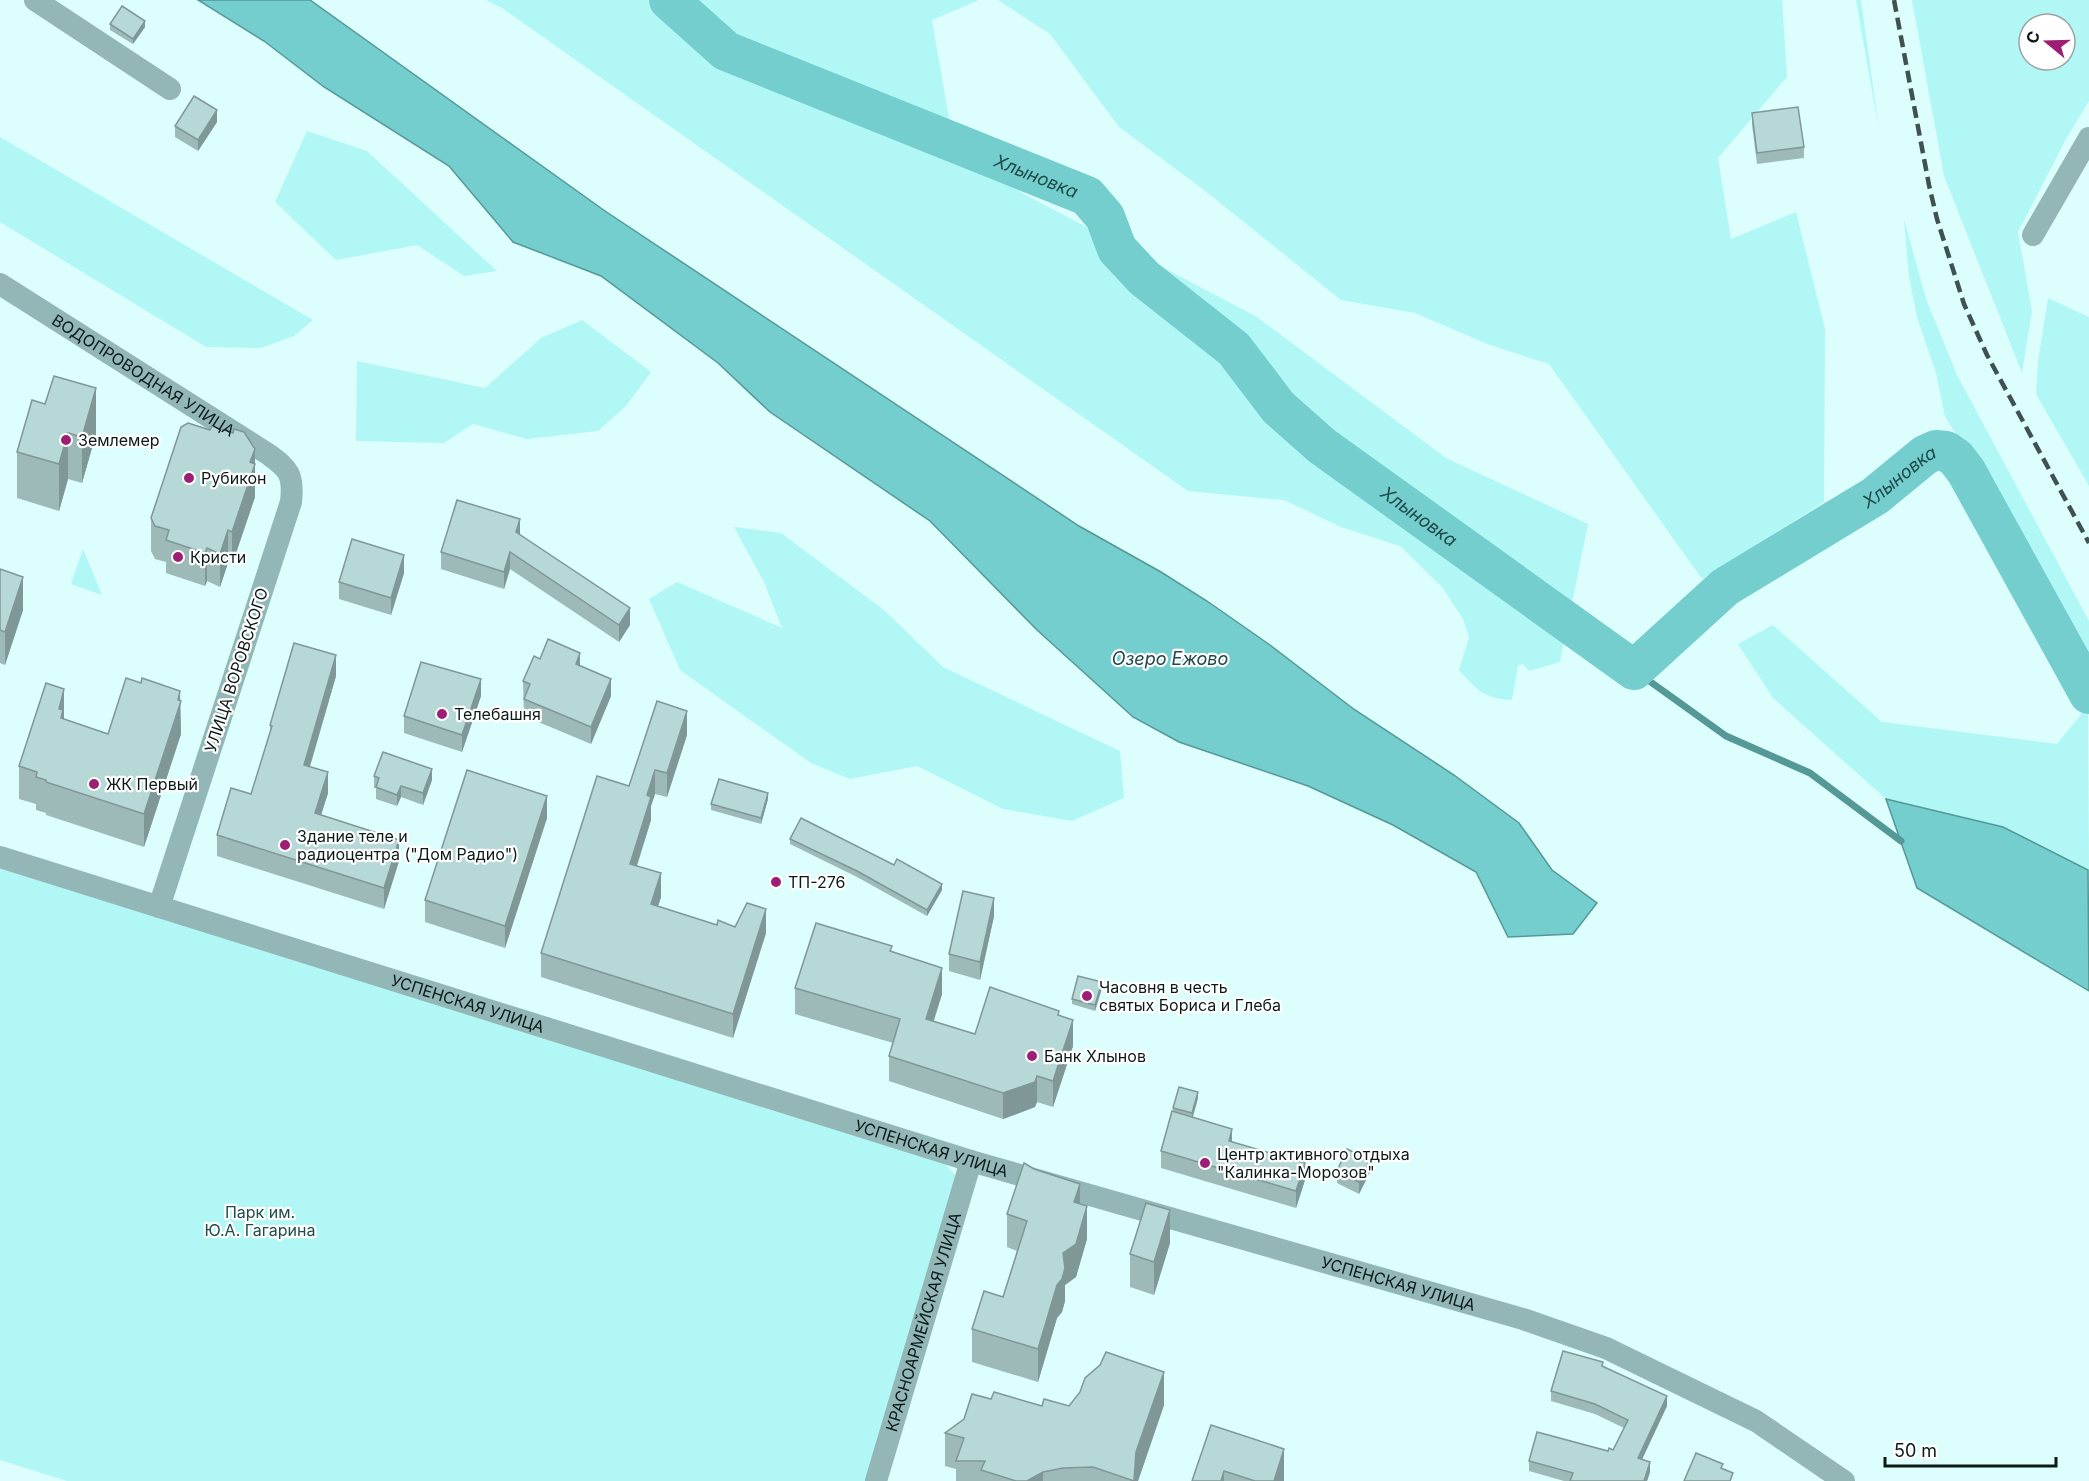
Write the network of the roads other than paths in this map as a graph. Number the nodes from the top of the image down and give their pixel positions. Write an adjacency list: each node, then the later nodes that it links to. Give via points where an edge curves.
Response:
1 (35, 0): 2 (street)
2 (170, 89)
3 (2089, 138): 4 (street)
4 (2033, 235)
5 (0, 284): 6 (street, ВОДОПРОВОДНАЯ УЛИЦА)
6 (286, 467): 8 (street, УЛИЦА ВОРОВСКОГО, via 293,484 291,502)
7 (0, 857): 8 (street, УСПЕНСКАЯ УЛИЦА)
8 (159, 907): 9 (street, УСПЕНСКАЯ УЛИЦА)
9 (971, 1161): 10 (street, КРАСНОАРМЕЙСКАЯ УЛИЦА); 11 (street, УСПЕНСКАЯ УЛИЦА, via 1574,1336 1756,1421)
10 (876, 1481)
11 (1844, 1481)

